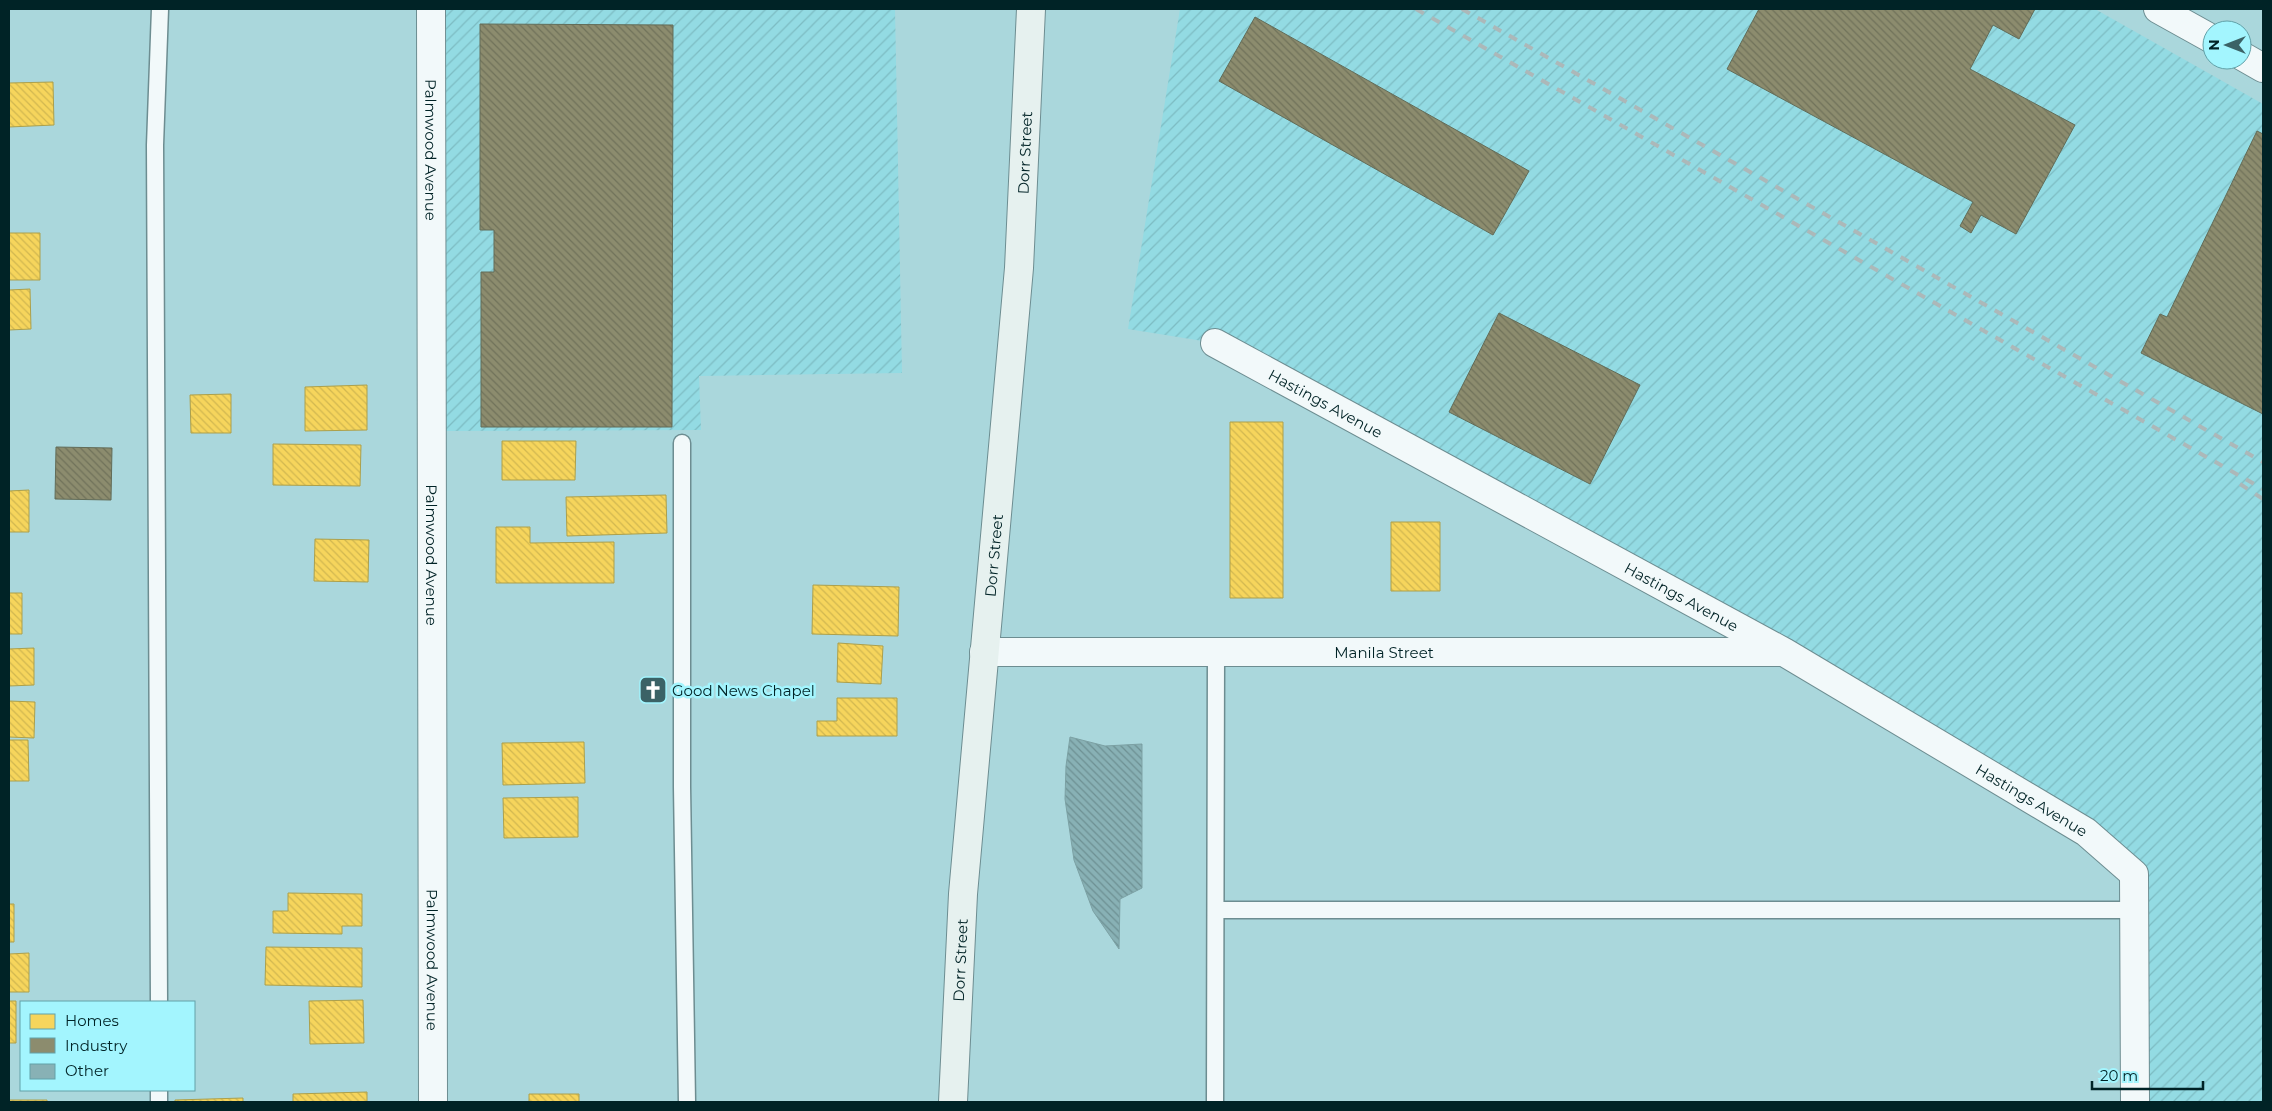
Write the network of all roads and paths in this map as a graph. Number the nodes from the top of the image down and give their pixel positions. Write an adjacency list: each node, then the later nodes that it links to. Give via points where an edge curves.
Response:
1 (160, 9): 13 (lane, via 155,145)
2 (431, 9): 14 (street, Palmwood Avenue)
3 (1032, 9): 8 (main road, Dorr Street, via 1019,268)
4 (2158, 9): 5 (street)
5 (2202, 33)
6 (1215, 343): 10 (street, Hastings Avenue)
7 (682, 443): 15 (lane, via 682,788)
8 (984, 652): 9 (street, Manila Street); 16 (main road, Dorr Street, via 963,894)
9 (1216, 652): 10 (street, Manila Street); 11 (lane)
10 (1784, 652): 12 (street, Hastings Avenue, via 2086,832 2134,874)
11 (1216, 910): 12 (lane); 17 (lane)
12 (2134, 910): 18 (street)
13 (159, 1001)
14 (433, 1102)
15 (687, 1102)
16 (953, 1102)
17 (1215, 1102)
18 (2135, 1102)

